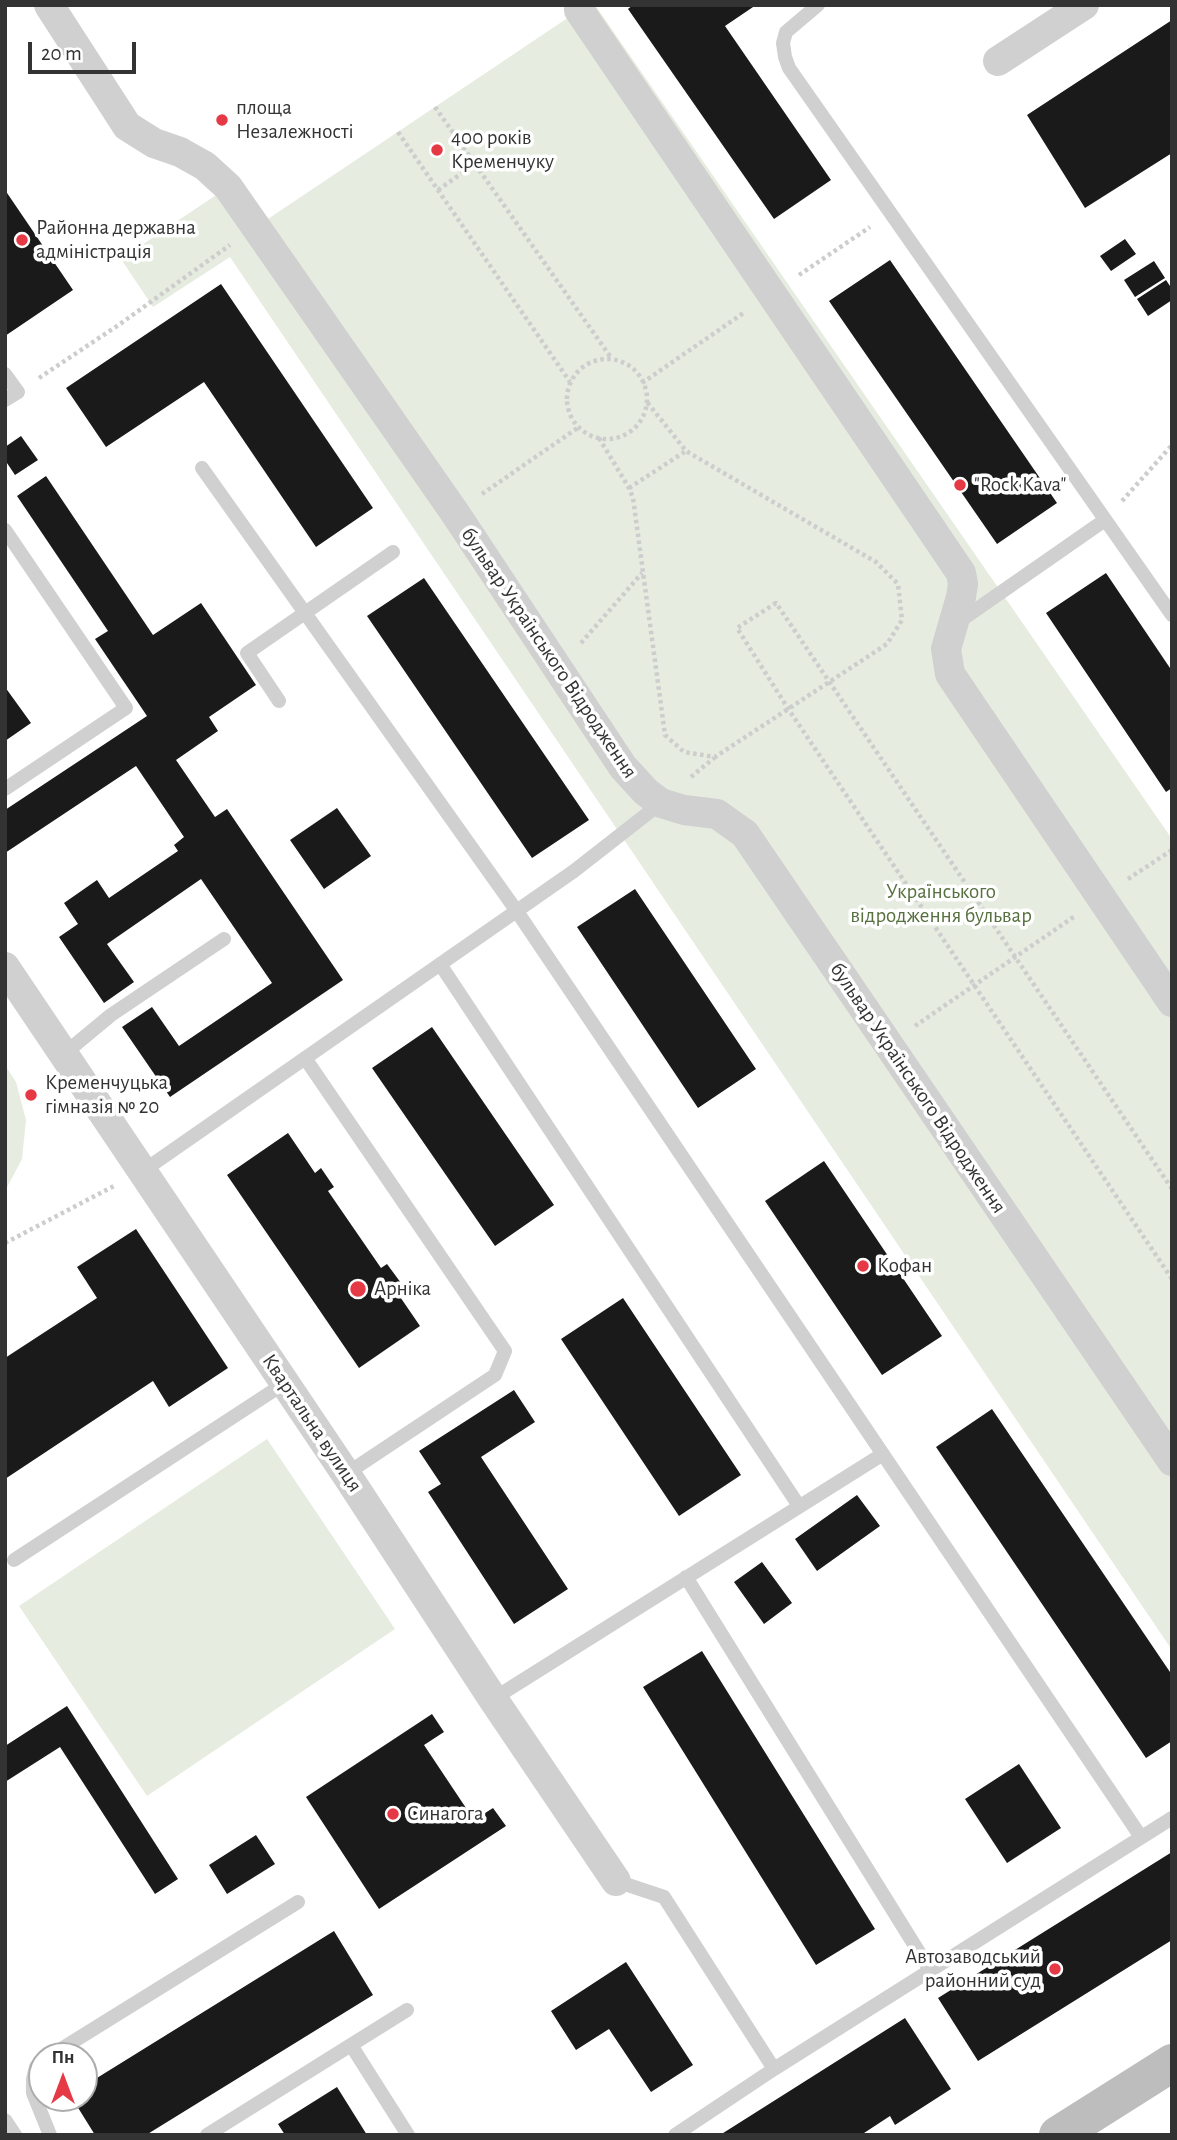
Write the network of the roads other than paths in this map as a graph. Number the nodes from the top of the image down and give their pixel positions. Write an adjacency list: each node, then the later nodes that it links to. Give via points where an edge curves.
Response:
1 (49, 5): 17 (street, бульвар Українського Відродження, via 127,126 205,166 228,187 455,513 623,767)
2 (580, 5): 14 (street, via 579,10 961,573 963,584)
3 (818, 5): 9 (lane, via 786,32 783,43 789,68)
4 (1084, 5): 5 (street)
5 (998, 61)
6 (5, 374): 7 (lane)
7 (11, 396)
8 (202, 468): 12 (lane)
9 (1105, 520): 13 (lane); 14 (lane)
10 (5, 530): 16 (lane, via 126,708)
11 (393, 552): 12 (lane)
12 (304, 613): 15 (lane, via 247,653); 18 (lane)
13 (1172, 615)
14 (951, 626): 22 (street, via 946,649 950,674)
15 (279, 701)
16 (5, 789)
17 (662, 803): 18 (lane); 28 (street, бульвар Українського Відродження, via 717,814 745,834)
18 (516, 910): 20 (lane); 27 (lane)
19 (224, 939): 23 (lane, via 111,1015)
20 (440, 964): 24 (lane); 30 (lane)
21 (5, 967): 23 (street, Квартальна вулиця)
22 (1172, 1002)
23 (64, 1055): 25 (street, Квартальна вулиця)
24 (305, 1058): 25 (lane); 29 (lane, via 505,1351 495,1375)
25 (143, 1171): 26 (street, Квартальна вулиця)
26 (285, 1382): 29 (street, Квартальна вулиця); 31 (lane)
27 (883, 1454): 30 (lane); 35 (lane)
28 (1172, 1461)
29 (346, 1474): 33 (street, Квартальна вулиця)
30 (799, 1506): 32 (lane)
31 (14, 1560)
32 (686, 1577): 33 (lane); 38 (lane)
33 (493, 1699): 36 (street, Квартальна вулиця)
34 (1172, 1818): 35 (lane)
35 (1141, 1837): 38 (lane)
36 (616, 1881): 43 (lane, via 664,1897)
37 (298, 1902): 40 (lane)
38 (930, 1970): 43 (lane)
39 (407, 2010): 41 (lane)
40 (73, 2042)
41 (351, 2045): 48 (lane); 49 (lane)
42 (1172, 2063): 51 (main road)
43 (774, 2069): 50 (lane)
44 (41, 2112): 47 (lane)
45 (5, 2120): 46 (lane)
46 (15, 2135)
47 (50, 2135)
48 (207, 2135)
49 (408, 2135)
50 (675, 2135)
51 (1058, 2135)

